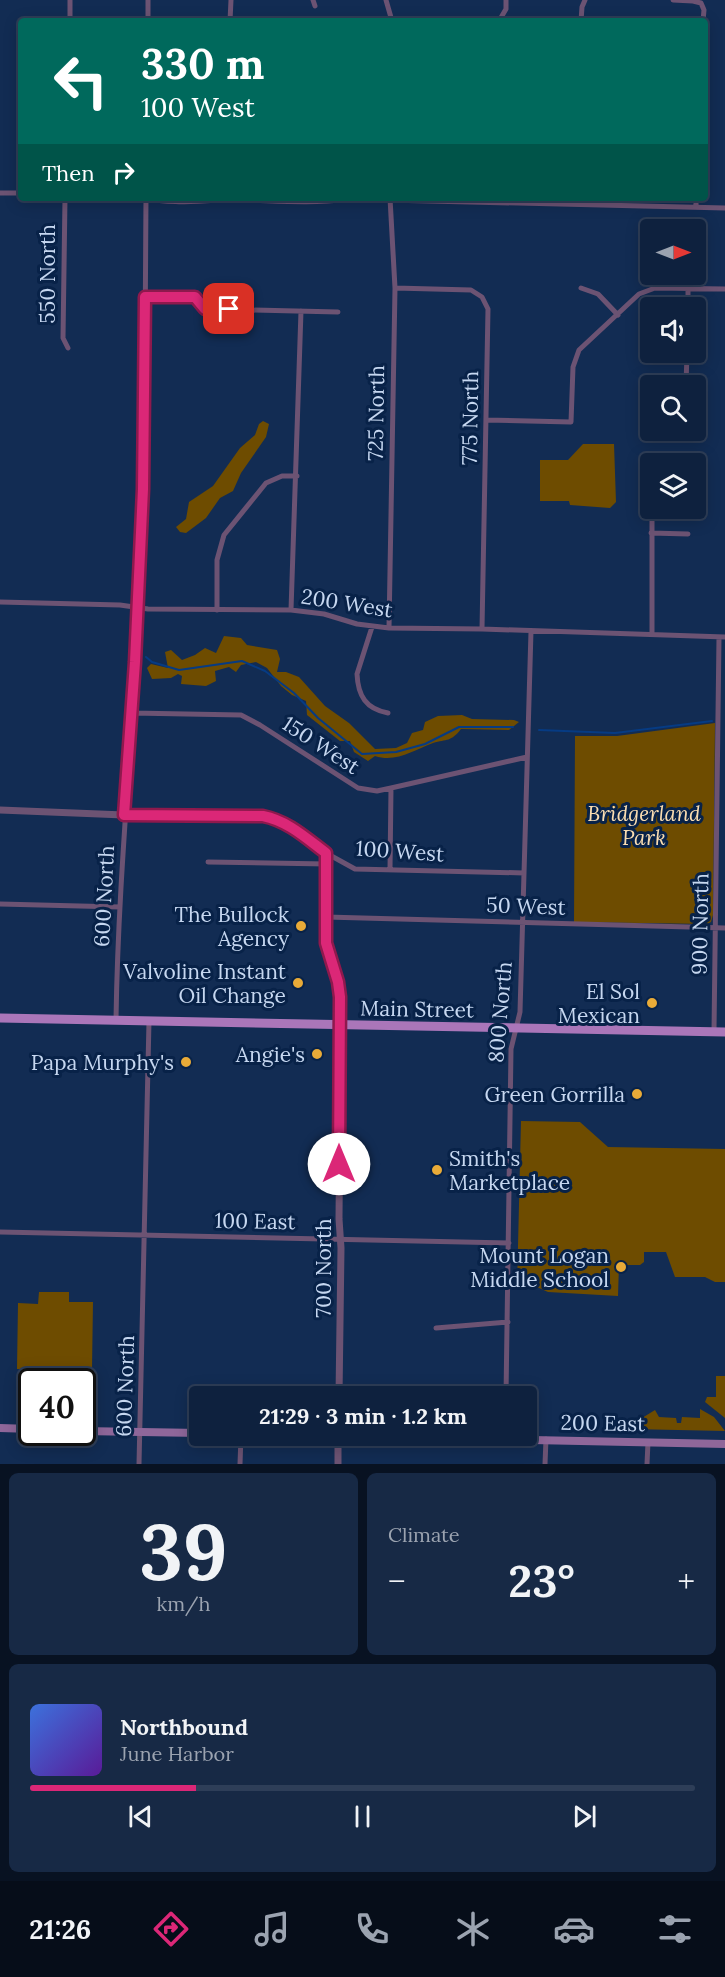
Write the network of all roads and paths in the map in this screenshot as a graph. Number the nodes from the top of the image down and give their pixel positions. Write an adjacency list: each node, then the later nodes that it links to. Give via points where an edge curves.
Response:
1 (70, 0): 8 (street)
2 (148, 0): 9 (street)
3 (231, 0): 10 (street)
4 (386, 0): 11 (street)
5 (506, 0): 12 (street)
6 (585, 0): 13 (street)
7 (673, 0): 14 (street, via 701,3)
8 (70, 18)
9 (148, 18)
10 (230, 18)
11 (391, 18)
12 (501, 18)
13 (581, 18)
14 (703, 18)
15 (0, 193): 16 (street)
16 (18, 193)
17 (65, 201): 35 (street, 550 North, via 63,338)
18 (145, 201): 30 (street, 600 North)
19 (272, 201): 20 (street)
20 (331, 201)
21 (390, 201): 26 (street, 725 North)
22 (577, 201): 24 (street)
23 (696, 201): 24 (street)
24 (696, 207): 25 (street)
25 (725, 208)
26 (395, 288): 36 (street, 775 North, via 471,290 482,297 488,309); 46 (street, 725 North)
27 (581, 288): 34 (street, via 598,294)
28 (688, 289): 29 (street); 31 (street); 34 (street, via 646,290)
29 (725, 289)
30 (145, 297): 32 (street, via 195,297 205,309); 42 (street, 600 North)
31 (688, 297)
32 (301, 311): 33 (street); 37 (street)
33 (338, 312)
34 (618, 315): 36 (street, via 575,358 571,422)
35 (68, 348)
36 (486, 420): 47 (street, 775 North)
37 (297, 476): 43 (street, via 282,476 266,483 224,535 217,560); 44 (street)
38 (652, 519): 39 (street)
39 (651, 533): 40 (street); 49 (street)
40 (688, 534)
41 (0, 602): 42 (street, 200 West)
42 (138, 608): 43 (street, 200 West); 51 (street, 600 North)
43 (217, 610): 44 (street, 200 West)
44 (291, 610): 45 (street, 200 West)
45 (372, 627): 46 (street, 200 West); 52 (street, via 357,682 369,707)
46 (389, 628): 47 (street, 200 West)
47 (482, 629): 48 (street, 200 West)
48 (531, 631): 49 (street, 200 West); 53 (street, 800 North)
49 (652, 634): 50 (street, 200 West)
50 (722, 637): 57 (street, 900 North)
51 (132, 713): 54 (street, 150 West, via 241,716 358,788); 56 (street, 600 North)
52 (388, 713)
53 (527, 757): 54 (street, 150 West); 63 (street, 800 North)
54 (391, 789): 62 (street)
55 (0, 810): 56 (street, 100 West)
56 (124, 815): 59 (street, 100 West, via 263,816 288,824); 65 (street, 600 North)
57 (717, 836): 58 (street); 68 (street, 900 North)
58 (725, 837)
59 (326, 853): 61 (street, 700 North); 62 (street, 100 West, via 355,869)
60 (208, 862): 61 (street)
61 (327, 864): 66 (street, 700 North)
62 (390, 869): 63 (street, 100 West)
63 (524, 873): 67 (street, 800 North)
64 (0, 904): 65 (street)
65 (120, 907): 71 (street, 600 North)
66 (326, 918): 67 (street, 50 West); 73 (street, 700 North, via 326,943 340,997)
67 (523, 922): 68 (street, 50 West); 74 (street, 800 North, via 520,1012)
68 (717, 928): 69 (street, 50 West); 75 (street, 900 North)
69 (725, 928)
70 (0, 1018): 71 (main road, Main Street)
71 (116, 1020): 72 (main road, Main Street)
72 (149, 1021): 73 (main road, Main Street); 78 (street, 600 North)
73 (340, 1026): 74 (main road, Main Street); 79 (street, 700 North)
74 (515, 1029): 75 (main road, Main Street); 80 (street, 800 North, via 511,1049)
75 (714, 1031): 76 (main road, Main Street)
76 (725, 1032)
77 (0, 1232): 78 (street, 100 East)
78 (145, 1235): 79 (street, 100 East); 88 (street, 600 North)
79 (340, 1239): 80 (street, 100 East); 83 (street, 700 North)
80 (509, 1243): 81 (street, 800 North)
81 (508, 1322): 82 (street); 84 (street, 800 North)
82 (436, 1328)
83 (339, 1386)
84 (506, 1386)
85 (0, 1428): 86 (main road)
86 (18, 1429)
87 (96, 1431): 88 (main road)
88 (140, 1432): 89 (main road); 96 (street, 600 North)
89 (189, 1433)
90 (537, 1439): 91 (main road, 200 East)
91 (546, 1439): 92 (main road, 200 East); 99 (street)
92 (648, 1442): 93 (main road, 200 East); 100 (street)
93 (725, 1444)
94 (241, 1446): 97 (street)
95 (337, 1446): 98 (street)
96 (139, 1464)
97 (240, 1464)
98 (338, 1464)
99 (545, 1464)
100 (647, 1464)

